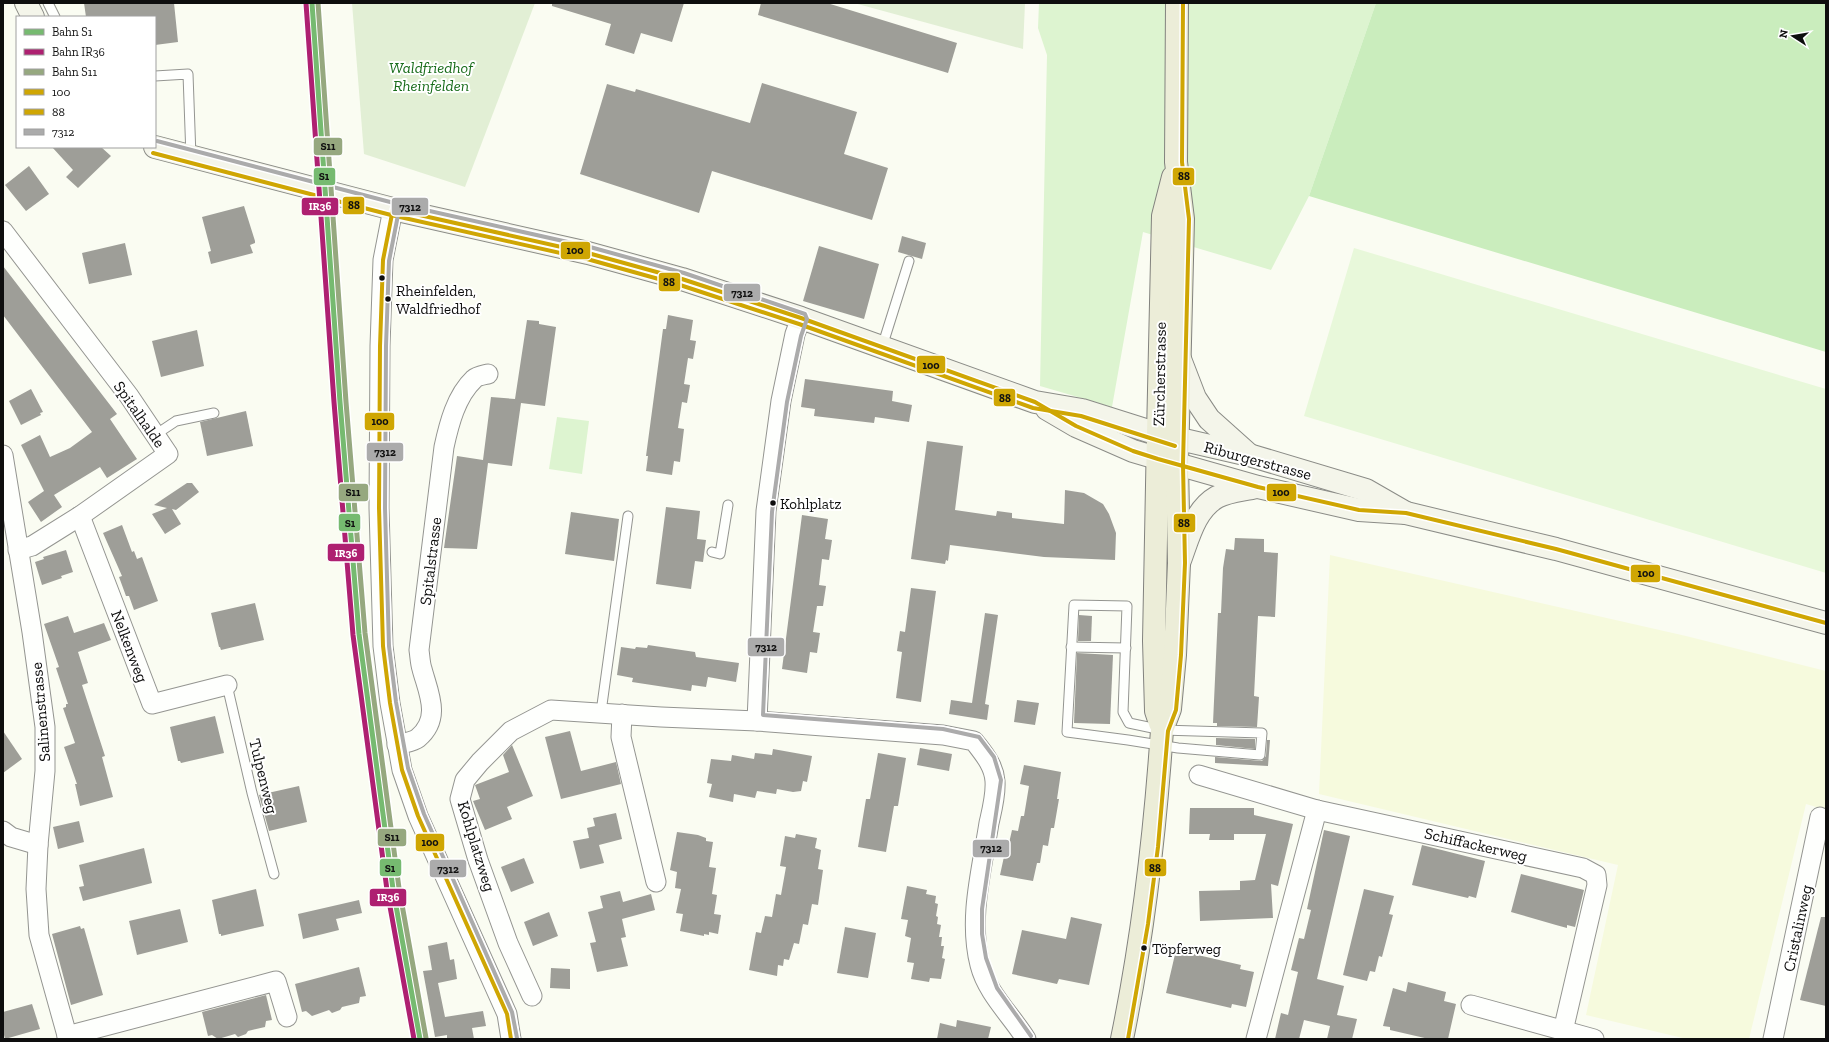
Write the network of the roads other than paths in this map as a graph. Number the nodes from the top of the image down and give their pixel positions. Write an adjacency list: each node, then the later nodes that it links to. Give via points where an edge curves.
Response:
1 (26, 3): 4 (street)
2 (48, 3): 5 (lane)
3 (1177, 3): 9 (main road, Zürcherstrasse)
4 (32, 16)
5 (54, 16)
6 (156, 76): 8 (lane, via 188,74)
7 (156, 148): 8 (street, Riburgerstrasse)
8 (191, 157): 10 (street, Riburgerstrasse)
9 (1176, 162): 15 (main road, Zürcherstrasse, via 1183,219); 20 (main road, Zürcherstrasse, via 1163,216)
10 (393, 209): 13 (street, Riburgerstrasse, via 588,253); 40 (street, via 384,251 382,278 379,508 383,646)
11 (3, 231): 19 (street, Spitalhalde, via 125,390)
12 (908, 261): 14 (lane)
13 (801, 318): 14 (street, Riburgerstrasse); 38 (street, via 795,334 781,400 766,511)
14 (882, 348): 17 (street, Riburgerstrasse)
15 (1180, 359): 20 (main road, Zürcherstrasse); 22 (street, via 1195,398 1209,419)
16 (488, 374): 40 (street, Spitalstrasse, via 474,378 461,398 449,424 444,447 419,650 433,712 417,739)
17 (1035, 402): 20 (street, Riburgerstrasse, via 1082,410); 23 (street, Riburgerstrasse, via 1076,426 1133,451)
18 (214, 413): 19 (lane, via 176,421)
19 (155, 435): 27 (street, Spitalhalde, via 168,454)
20 (1167, 437): 22 (street, Riburgerstrasse); 23 (main road, Zürcherstrasse)
21 (3, 455): 29 (street, Salinenstrasse)
22 (1249, 456): 26 (street, Riburgerstrasse, via 1366,490)
23 (1167, 462): 24 (street, Riburgerstrasse); 31 (main road, Zürcherstrasse); 39 (main road, Zürcherstrasse, via 1154,641 1156,711)
24 (1258, 486): 26 (street, Riburgerstrasse, via 1359,510); 31 (street, Riburgerstrasse, via 1218,497 1205,506 1196,517)
25 (728, 505): 30 (lane, via 720,554)
26 (1406, 513): 32 (street, Riburgerstrasse, via 1556,549)
27 (80, 516): 29 (street, Spitalhalde, via 32,546); 35 (street, Nelkenweg, via 152,704)
28 (628, 516): 36 (lane)
29 (18, 550): 45 (street, Salinenstrasse, via 45,727 45,771)
30 (712, 552)
31 (1179, 563): 39 (main road, Zürcherstrasse, via 1170,709)
32 (1826, 623)
33 (1071, 647): 34 (lane); 34 (lane, via 1074,605 1127,606); 39 (lane, via 1067,732 1128,740)
34 (1126, 648): 39 (lane, via 1123,712 1130,723)
35 (227, 685): 46 (lane, Tulpenweg)
36 (602, 712): 37 (street, Kohlplatzweg); 48 (street, Kohlplatzweg, via 551,710 511,731 465,780 460,799 478,860 503,929)
37 (622, 714): 38 (street, Kohlplatzweg); 47 (street, via 621,738)
38 (757, 720): 54 (street, Kohlplatzweg, via 943,735 974,741 989,760 995,780 974,925 980,965 988,986)
39 (1162, 738): 39 (lane, via 1260,755 1262,733); 55 (main road, Zürcherstrasse, via 1148,876)
40 (397, 746): 53 (street, via 402,770 418,816 507,1014)
41 (1199, 775): 42 (street, Schiffackerweg)
42 (1317, 810): 51 (street, Schiffackerweg, via 1583,868 1596,875 1597,884); 56 (street)
43 (1820, 817): 58 (street, Cristalinweg)
44 (3, 831): 45 (street, via 11,837)
45 (38, 845): 52 (street, Salinenstrasse, via 36,889 40,940)
46 (274, 874)
47 (656, 882)
48 (532, 996)
49 (1471, 1005): 51 (street)
50 (287, 1017): 52 (street, via 276,981)
51 (1563, 1031): 57 (street)
52 (67, 1037)
53 (511, 1039)
54 (1026, 1039)
55 (1122, 1039)
56 (1256, 1039)
57 (1594, 1039)
58 (1773, 1039)

